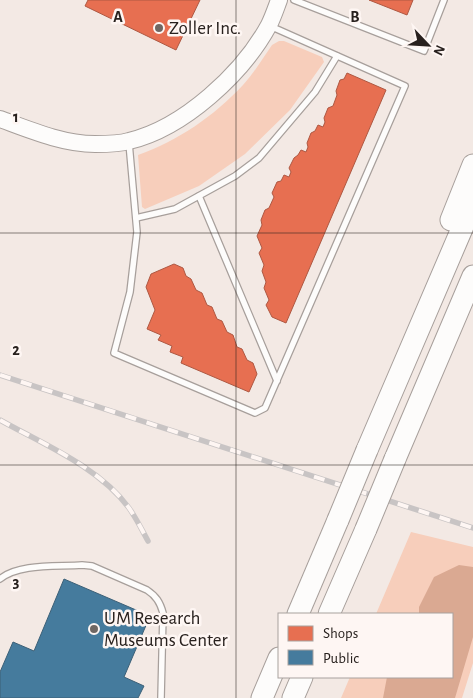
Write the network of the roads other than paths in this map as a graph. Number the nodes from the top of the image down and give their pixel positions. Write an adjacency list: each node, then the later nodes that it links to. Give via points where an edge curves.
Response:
1 (279, 0): 4 (street)
2 (294, 0): 3 (lane, via 424,51)
3 (444, 0)
4 (268, 25): 5 (lane); 7 (street, via 239,68 201,104 166,127)
5 (337, 56): 9 (lane, via 315,92 258,158 235,176); 14 (lane, via 405,86)
6 (0, 119): 7 (street, via 60,139 94,144)
7 (129, 141): 11 (lane)
8 (473, 165): 13 (highway, via 445,236)
9 (199, 196): 11 (lane, via 175,209); 14 (lane)
10 (473, 204): 13 (highway)
11 (136, 218): 14 (lane, via 136,251 130,292 114,353 255,413 265,408)
12 (473, 276): 17 (highway, bridge)
13 (426, 312): 16 (highway, bridge)
14 (277, 381)
15 (0, 579): 20 (lane, via 19,569 92,566 155,595 163,613)
16 (298, 613)
17 (329, 613)
18 (278, 660): 21 (highway)
19 (302, 678): 22 (highway)
20 (161, 698)
21 (262, 698)
22 (293, 698)

